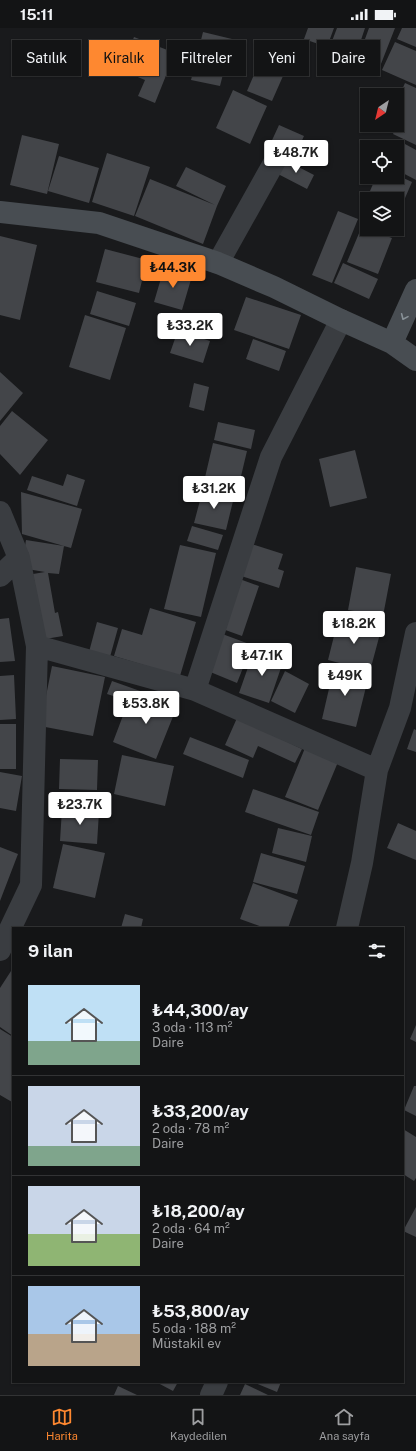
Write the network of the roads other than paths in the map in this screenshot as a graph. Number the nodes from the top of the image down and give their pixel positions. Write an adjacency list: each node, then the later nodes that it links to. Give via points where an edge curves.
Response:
1 (275, 161): 3 (street)
2 (0, 212): 3 (street, via 99,223)
3 (218, 263): 5 (street)
4 (416, 290): 6 (street, one-way to 6)
5 (341, 320): 6 (street); 13 (street, via 271,457)
6 (392, 343): 7 (street)
7 (416, 360)
8 (0, 512): 9 (street)
9 (19, 558): 10 (street); 12 (street)
10 (0, 576)
11 (416, 634): 14 (street)
12 (37, 646): 13 (street); 17 (street, via 31,884)
13 (195, 690): 15 (street)
14 (408, 712): 15 (street)
15 (377, 770): 16 (street, via 362,863)
16 (347, 927)
17 (0, 950)
18 (217, 1383): 19 (street)
19 (212, 1395)

